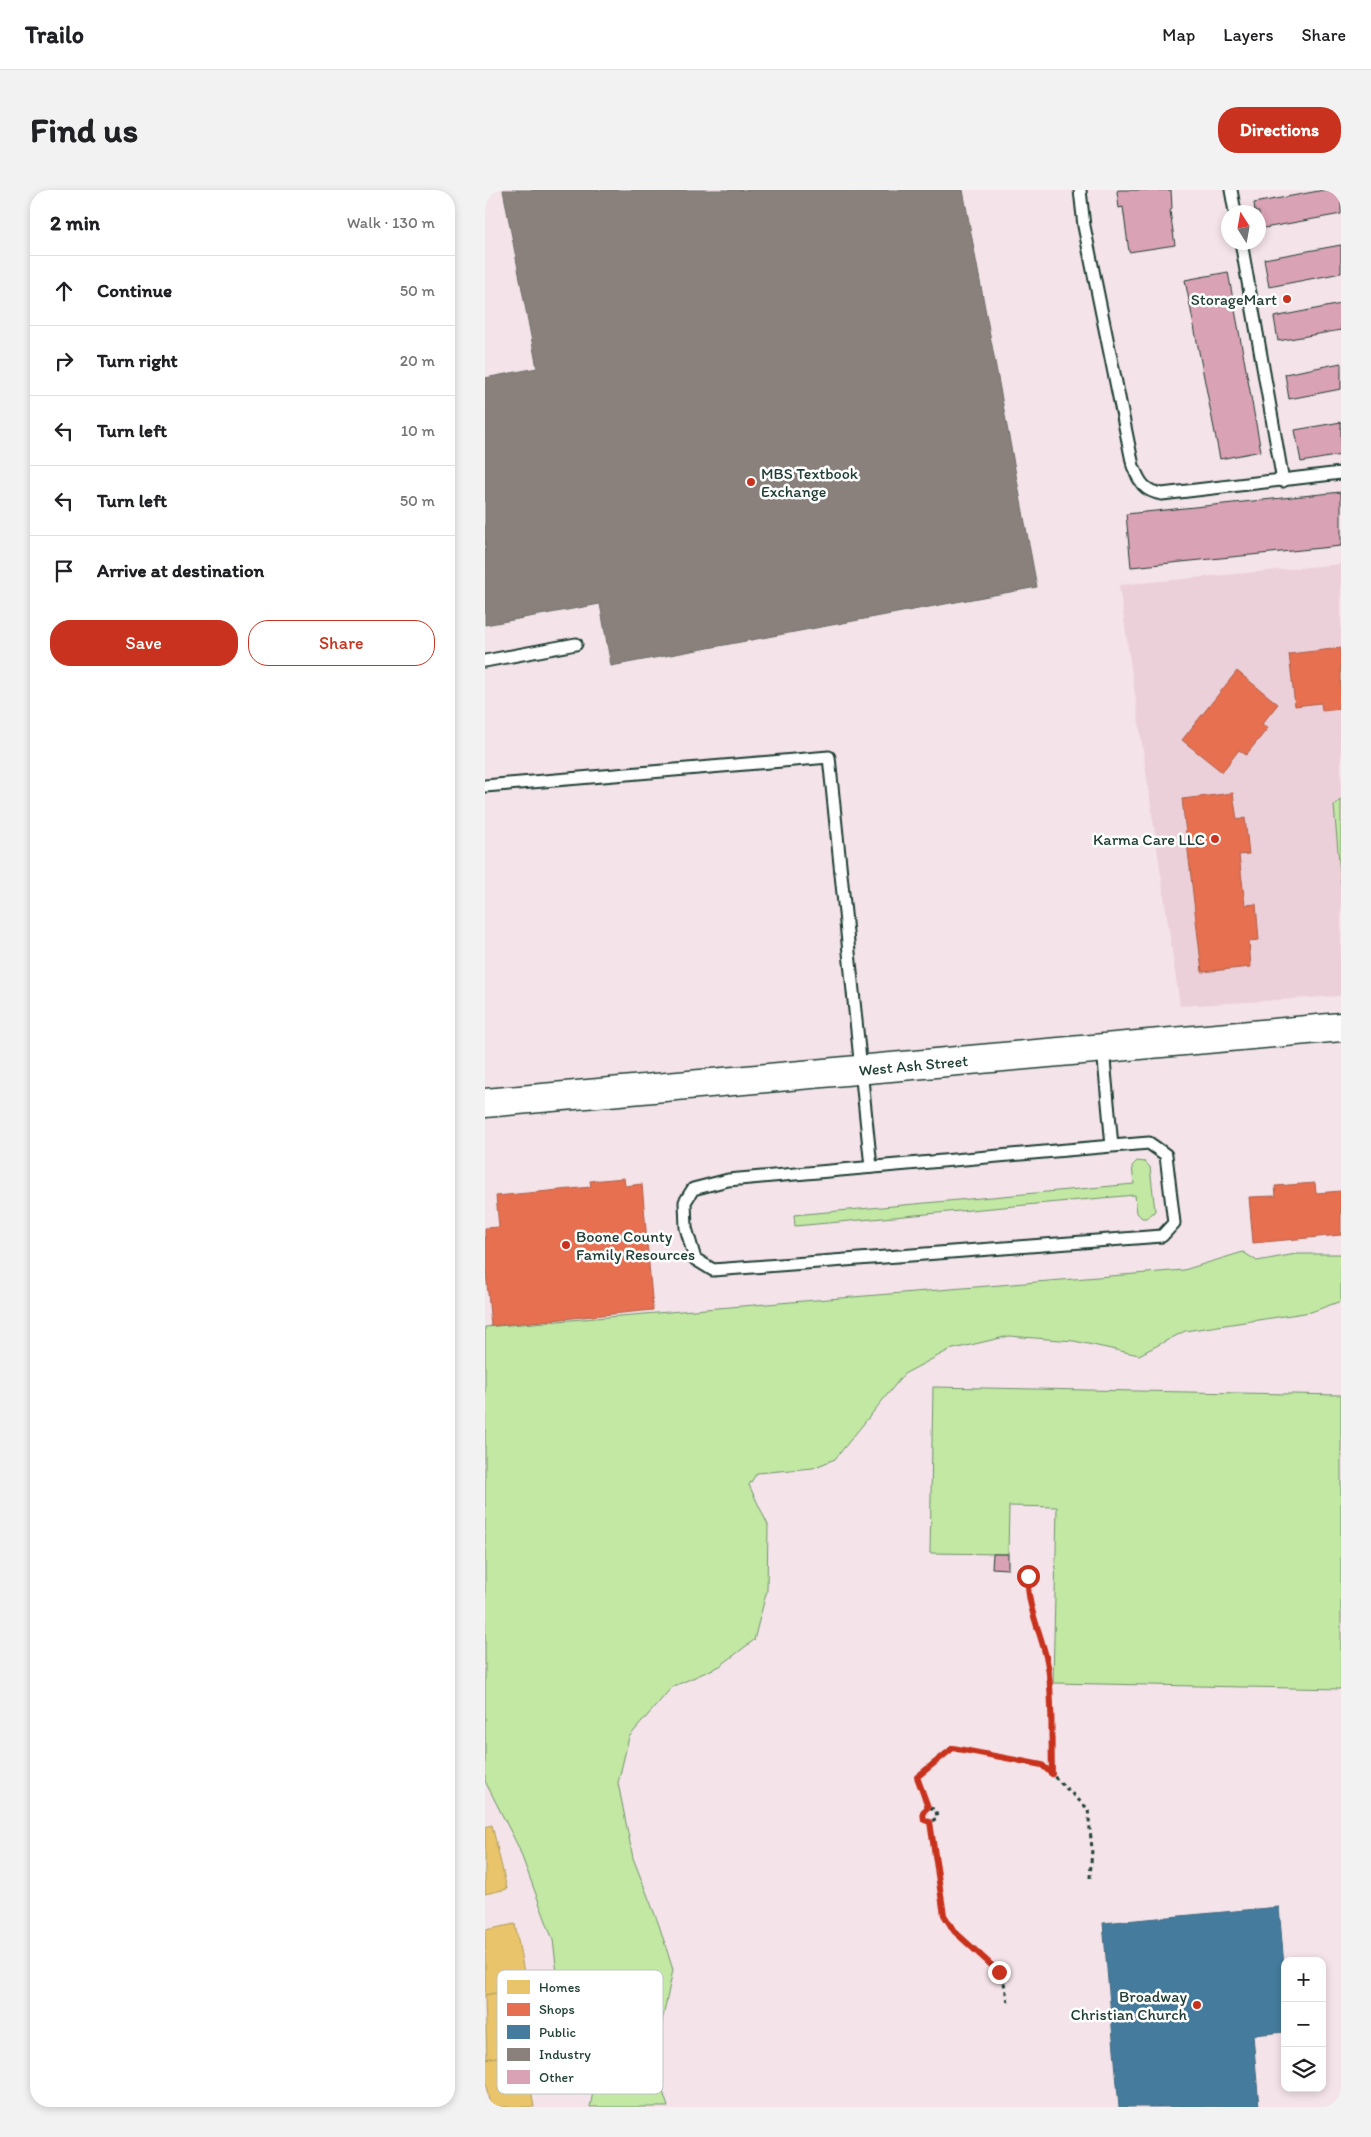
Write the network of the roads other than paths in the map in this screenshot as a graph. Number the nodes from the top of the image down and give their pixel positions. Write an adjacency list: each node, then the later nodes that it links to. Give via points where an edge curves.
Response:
1 (1080, 190): 6 (lane, via 1084,226 1133,466 1140,483 1148,492 1162,494)
2 (1231, 190): 3 (lane)
3 (1234, 205)
4 (1242, 250): 6 (lane)
5 (1341, 473): 6 (lane)
6 (1283, 481)
7 (576, 644): 8 (lane)
8 (485, 661)
9 (485, 786): 12 (lane, via 829,757)
10 (1341, 1027): 11 (street, West Ash Street)
11 (1103, 1048): 12 (street, West Ash Street); 14 (lane)
12 (861, 1071): 13 (street, West Ash Street); 15 (lane)
13 (485, 1103)
14 (1112, 1146): 15 (lane); 15 (lane, via 1149,1143 1166,1156 1173,1223 1162,1236 713,1270 695,1259 687,1228 685,1202 693,1189 728,1180)
15 (871, 1167)

